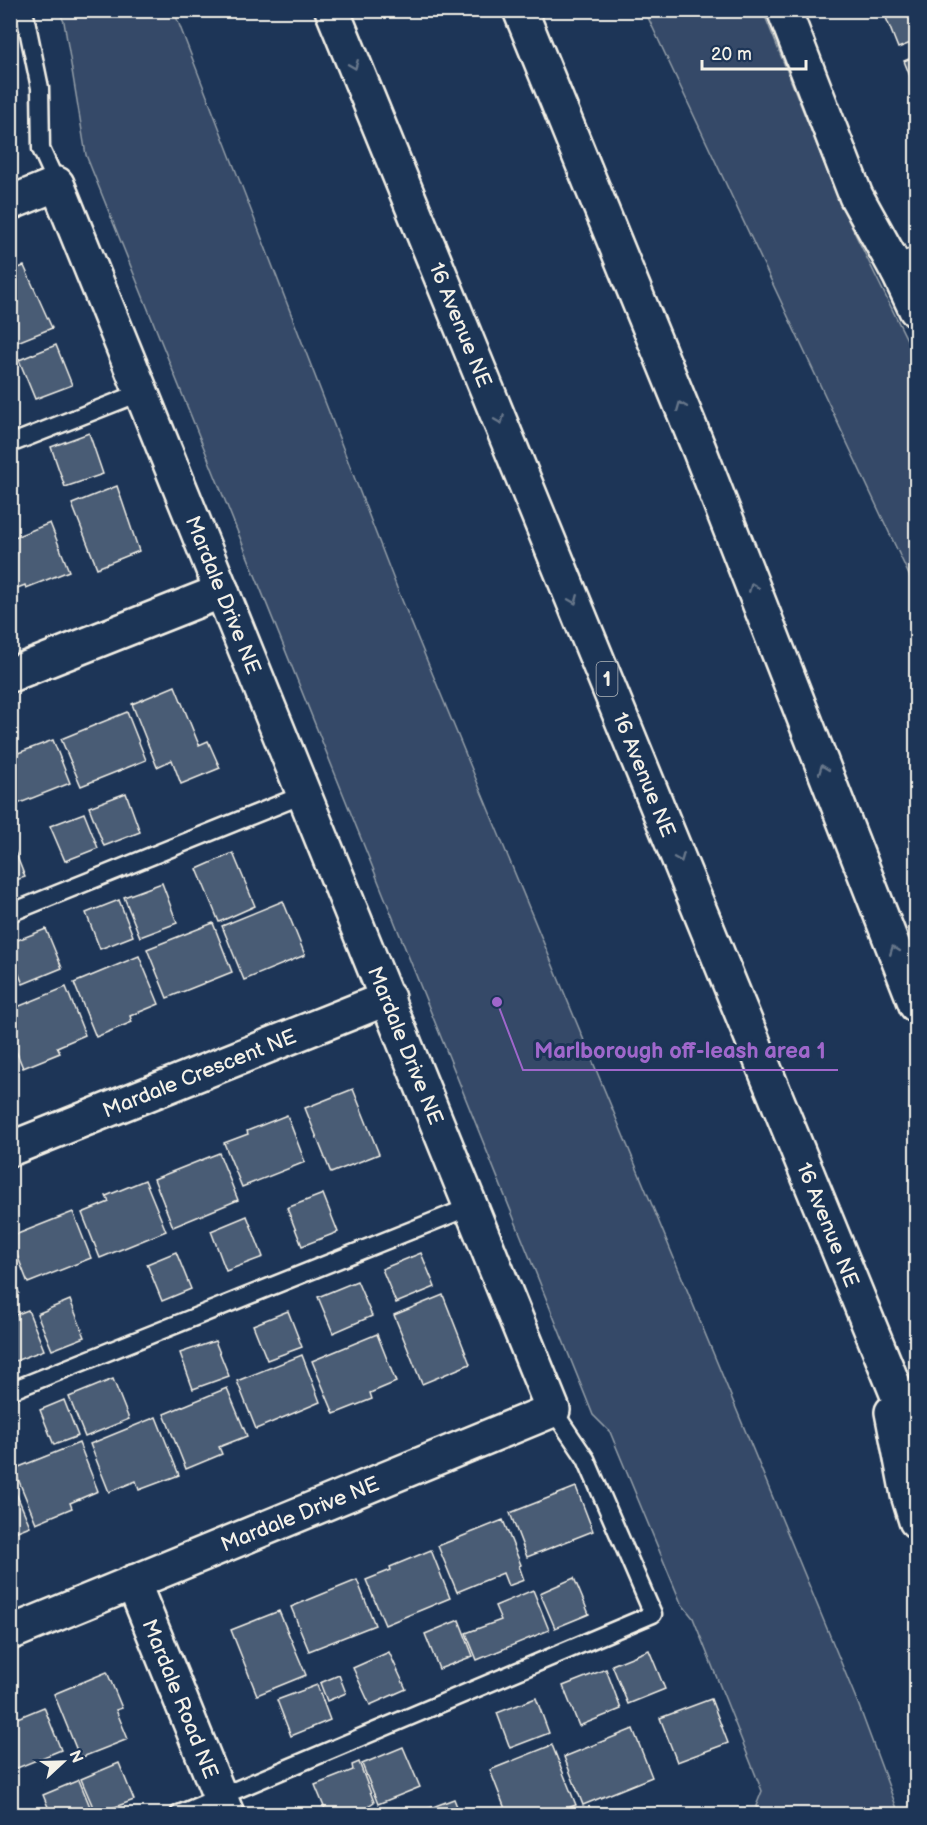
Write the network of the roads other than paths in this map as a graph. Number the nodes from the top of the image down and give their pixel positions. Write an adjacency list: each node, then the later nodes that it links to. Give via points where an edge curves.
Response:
1 (24, 10): 5 (lane, via 40,88 41,148)
2 (332, 10): 19 (main road, 16 Avenue NE / 1, one-way to 19)
3 (520, 10): 16 (main road, one-way to 3, via 694,438)
4 (783, 10): 7 (main road, via 856,196)
5 (57, 184): 6 (main road); 9 (main road, Mardale Drive NE)
6 (10, 203)
7 (907, 269): 8 (main road)
8 (916, 310)
9 (142, 392): 10 (lane); 11 (main road, Mardale Drive NE)
10 (10, 444)
11 (222, 591): 12 (main road); 13 (main road, Mardale Drive NE)
12 (10, 675)
13 (305, 794): 14 (lane); 15 (main road, Mardale Drive NE)
14 (10, 913)
15 (388, 998): 17 (main road, Mardale Crescent NE); 18 (main road, Mardale Drive NE)
16 (916, 1005)
17 (10, 1149)
18 (472, 1206): 20 (lane); 21 (main road, Mardale Drive NE)
19 (880, 1349): 22 (main road, 16 Avenue NE / 1); 23 (main road)
20 (10, 1391)
21 (553, 1410): 24 (main road, Mardale Drive NE); 26 (lane, via 586,1459 653,1614)
22 (916, 1440)
23 (916, 1521)
24 (133, 1582): 25 (main road, Mardale Drive NE); 26 (main road, Mardale Road NE)
25 (10, 1633)
26 (224, 1806): 27 (lane)
27 (179, 1815)

